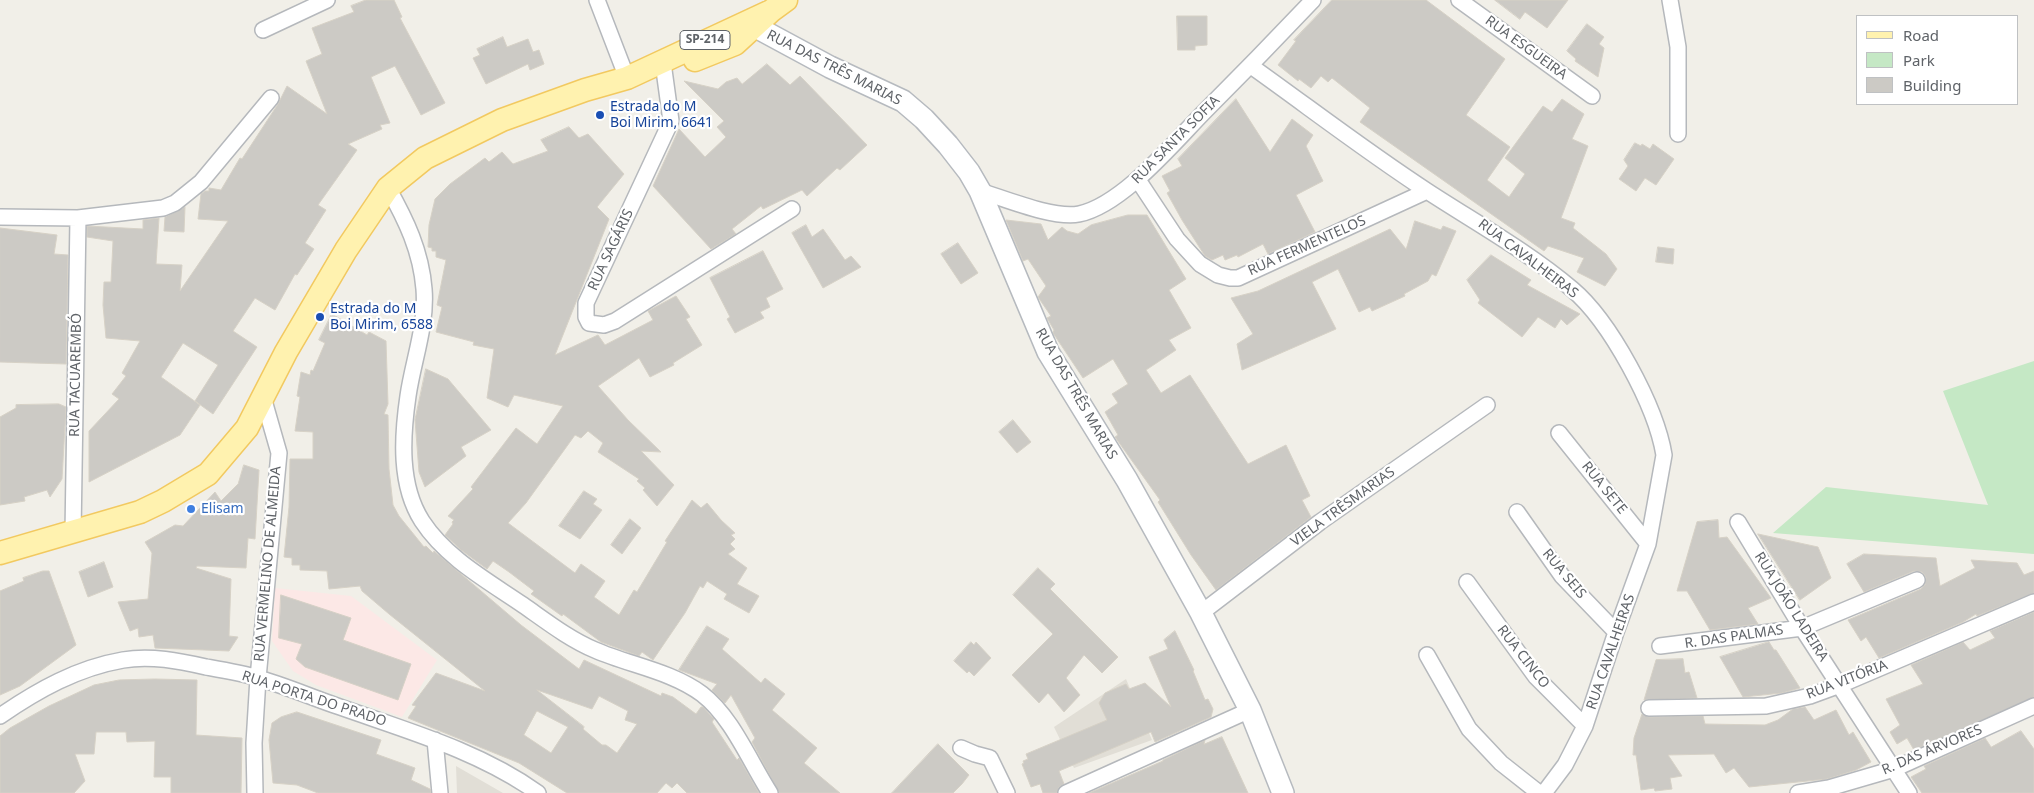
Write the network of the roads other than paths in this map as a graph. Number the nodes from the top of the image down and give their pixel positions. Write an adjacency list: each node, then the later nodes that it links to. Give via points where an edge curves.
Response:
1 (327, 0): 8 (street)
2 (597, 0): 11 (street)
3 (1313, 0): 9 (street, RUA SANTA SOFIA)
4 (1459, 0): 12 (street, RUA ESGUEIRA)
5 (1670, 0): 14 (street, via 1678,47)
6 (778, 5): 7 (main road); 11 (main road, SP-214)
7 (754, 26): 10 (main road, via 735,44); 17 (street, RUA DAS TRÊS MARIAS, via 902,101 948,145)
8 (263, 30)
9 (1251, 66): 15 (street, RUA SANTA SOFIA); 18 (street, RUA CAVALHEIRAS)
10 (664, 70): 11 (main road); 19 (street, RUA SAGÁRIS, via 671,121 586,303 589,323 604,325 615,321)
11 (634, 75): 16 (main road, SP-214, via 502,120 425,158)
12 (1592, 96)
13 (271, 98): 21 (street, via 201,182 175,203 163,208)
14 (1678, 134)
15 (1138, 180): 17 (street, RUA SANTA SOFIA, via 1099,206 1071,215 1022,205); 18 (street, RUA FERMENTELOS, via 1177,239 1200,264 1230,278 1238,278)
16 (388, 188): 22 (main road, SP-214, via 346,250); 51 (street, via 418,252 424,290 404,445 406,477 422,521 461,563 571,638 701,694 723,715)
17 (980, 191): 33 (street, RUA DAS TRÊS MARIAS, via 1048,352 1127,480)
18 (1427, 191): 28 (street, RUA CAVALHEIRAS, via 1488,228 1572,289 1601,322 1650,406 1662,440 1662,470)
19 (792, 209)
20 (0, 217): 21 (street)
21 (78, 218): 27 (street, RUA TACUAREMBÓ)
22 (262, 397): 27 (main road, SP-214, via 247,428 208,474 140,512); 38 (street, RUA VERMELINO DE ALMEIDA, via 279,452)
23 (1487, 405): 33 (street, VIELA TRÊSMARIAS, via 1320,522)
24 (1559, 433): 28 (street, RUA SETE)
25 (1517, 512): 35 (street, RUA SEIS, via 1562,576)
26 (1738, 522): 34 (street, RUA JOÃO LADEIRA)
27 (73, 533): 29 (main road, SP-214)
28 (1648, 544): 35 (street, RUA CAVALHEIRAS)
29 (0, 553)
30 (1917, 580): 34 (street, R. DAS PALMAS)
31 (1467, 582): 44 (street, RUA CINCO, via 1536,677)
32 (2034, 602): 39 (street, RUA VITÓRIA)
33 (1201, 613): 42 (street, RUA DAS TRÊS MARIAS)
34 (1802, 628): 36 (street, R. DAS PALMAS); 39 (street, RUA JOÃO LADEIRA)
35 (1616, 632): 44 (street, RUA CAVALHEIRAS)
36 (1660, 646)
37 (1427, 655): 55 (street, via 1469,729 1501,764)
38 (258, 678): 43 (street, RUA PORTA DO PRADO, via 182,661 125,659 69,675 30,695); 45 (street, RUA PORTA DO PRADO); 48 (street, RUA VERMELINO DE ALMEIDA)
39 (1840, 685): 41 (street, RUA VITÓRIA, via 1766,706); 47 (street, RUA JOÃO LADEIRA)
40 (2034, 706): 47 (street, R. DAS ÁRVORES)
41 (1649, 708)
42 (1250, 710): 53 (street); 54 (street, RUA DAS TRÊS MARIAS)
43 (0, 716)
44 (1585, 726): 56 (street, RUA CAVALHEIRAS)
45 (435, 740): 49 (street); 50 (street, RUA PORTA DO PRADO, via 514,776)
46 (961, 748): 52 (street, via 990,758)
47 (1894, 769): 57 (street, R. DAS ÁRVORES, via 1829,788); 58 (street, RUA JOÃO LADEIRA)
48 (255, 793)
49 (440, 793)
50 (538, 793)
51 (770, 793)
52 (1007, 793)
53 (1066, 793)
54 (1283, 793)
55 (1539, 793)
56 (1544, 793)
57 (1798, 793)
58 (1909, 793)

